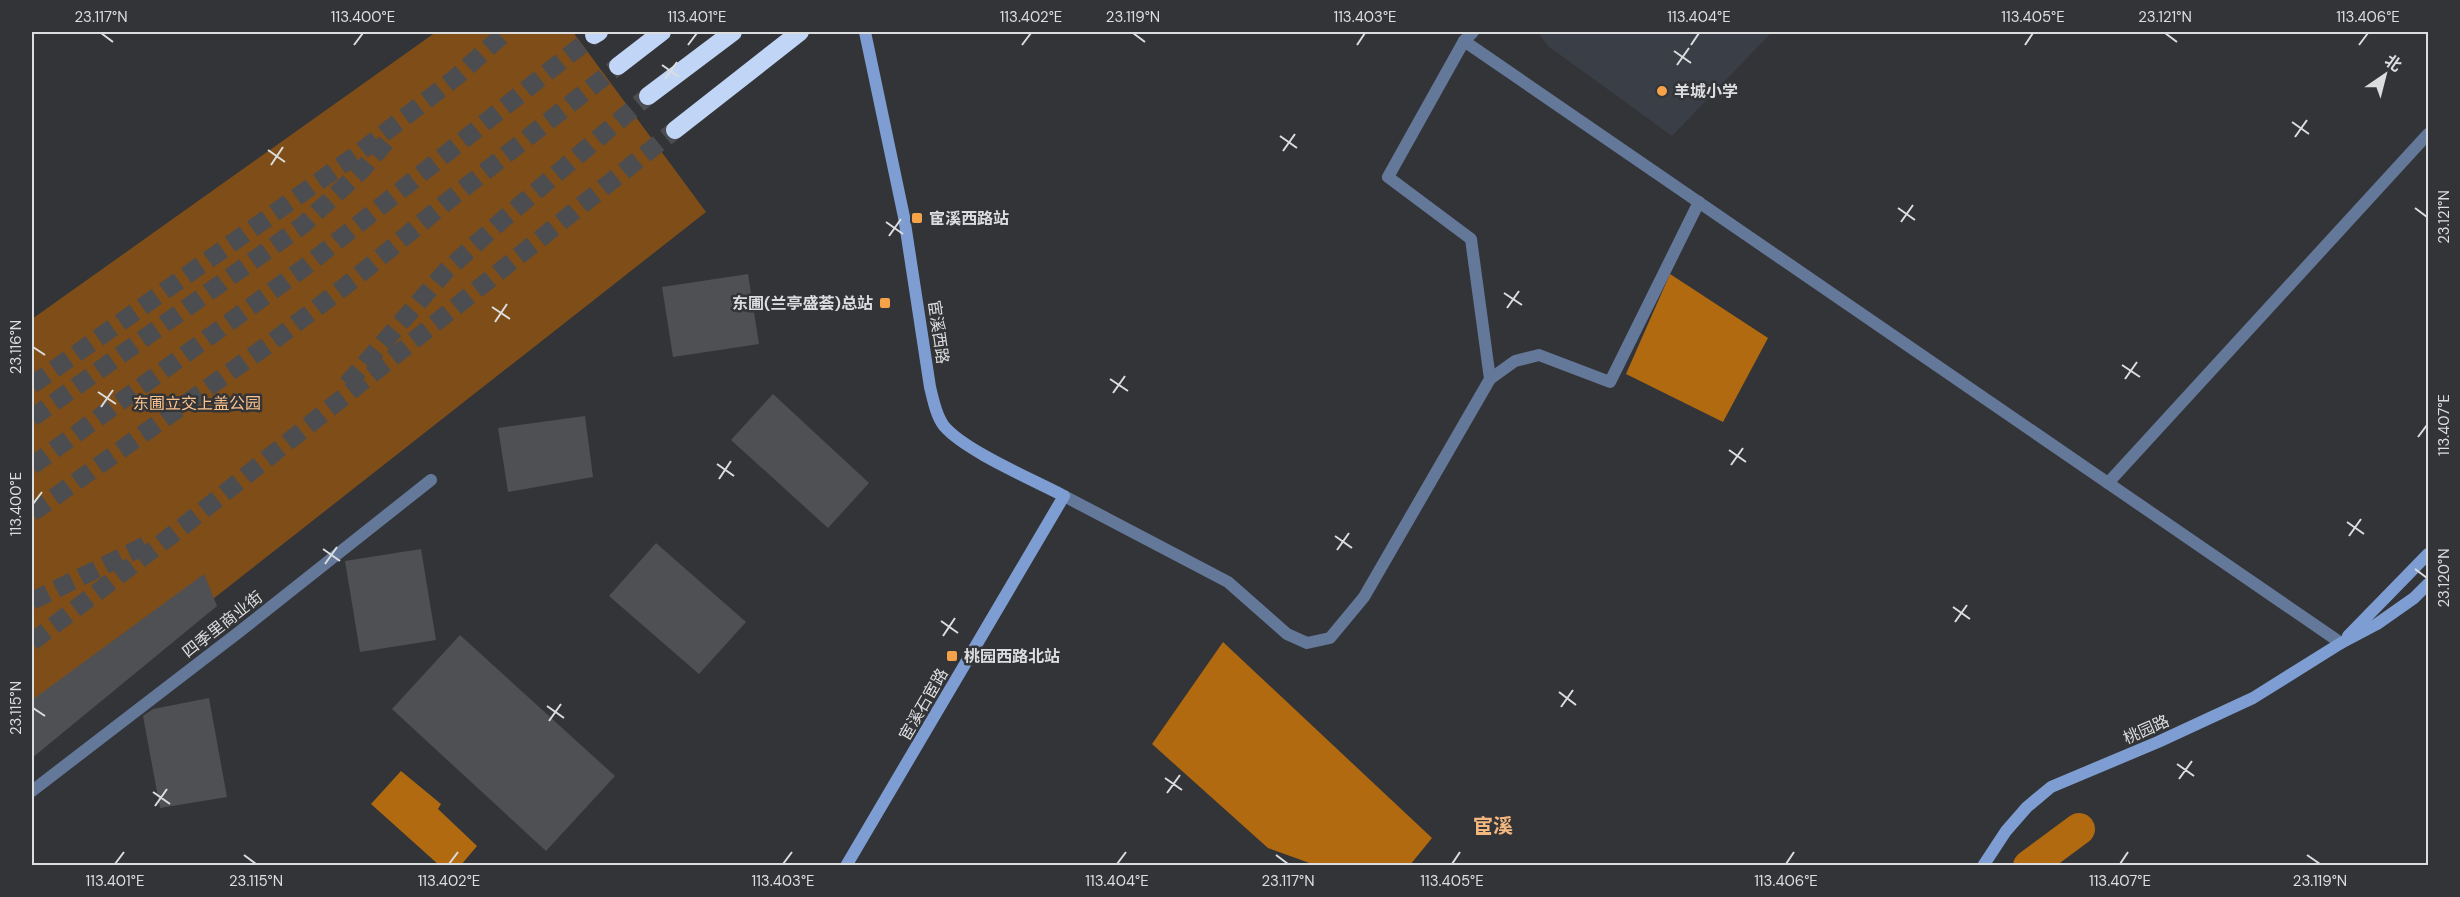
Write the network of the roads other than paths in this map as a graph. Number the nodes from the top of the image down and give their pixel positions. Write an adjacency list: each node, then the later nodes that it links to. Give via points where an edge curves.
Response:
1 (662, 32): 7 (highway)
2 (744, 32): 5 (highway)
3 (800, 32): 9 (highway)
4 (865, 32): 15 (street, 宦溪西路, via 904,217 936,407 944,425 961,441)
5 (727, 36): 8 (highway)
6 (1468, 36): 11 (street); 12 (street, via 1388,177 1472,239)
7 (618, 66)
8 (648, 96)
9 (675, 130)
10 (2428, 134): 14 (street)
11 (1699, 202): 12 (street, via 1610,382 1539,355 1515,361); 14 (street)
12 (1490, 378): 15 (street, 宦溪西路, via 1364,597 1330,638 1307,643 1287,634 1228,582)
13 (431, 480): 19 (street, 四季里商业街)
14 (2108, 483): 18 (street)
15 (1065, 496): 20 (street, 宦溪石宦路)
16 (2428, 554): 18 (street, 桃园路)
17 (2428, 584): 18 (street, 桃园路, via 2377,624)
18 (2341, 644): 21 (street, 桃园路, via 2253,698 2051,787 2020,815)
19 (32, 791)
20 (846, 866)
21 (1983, 866)

